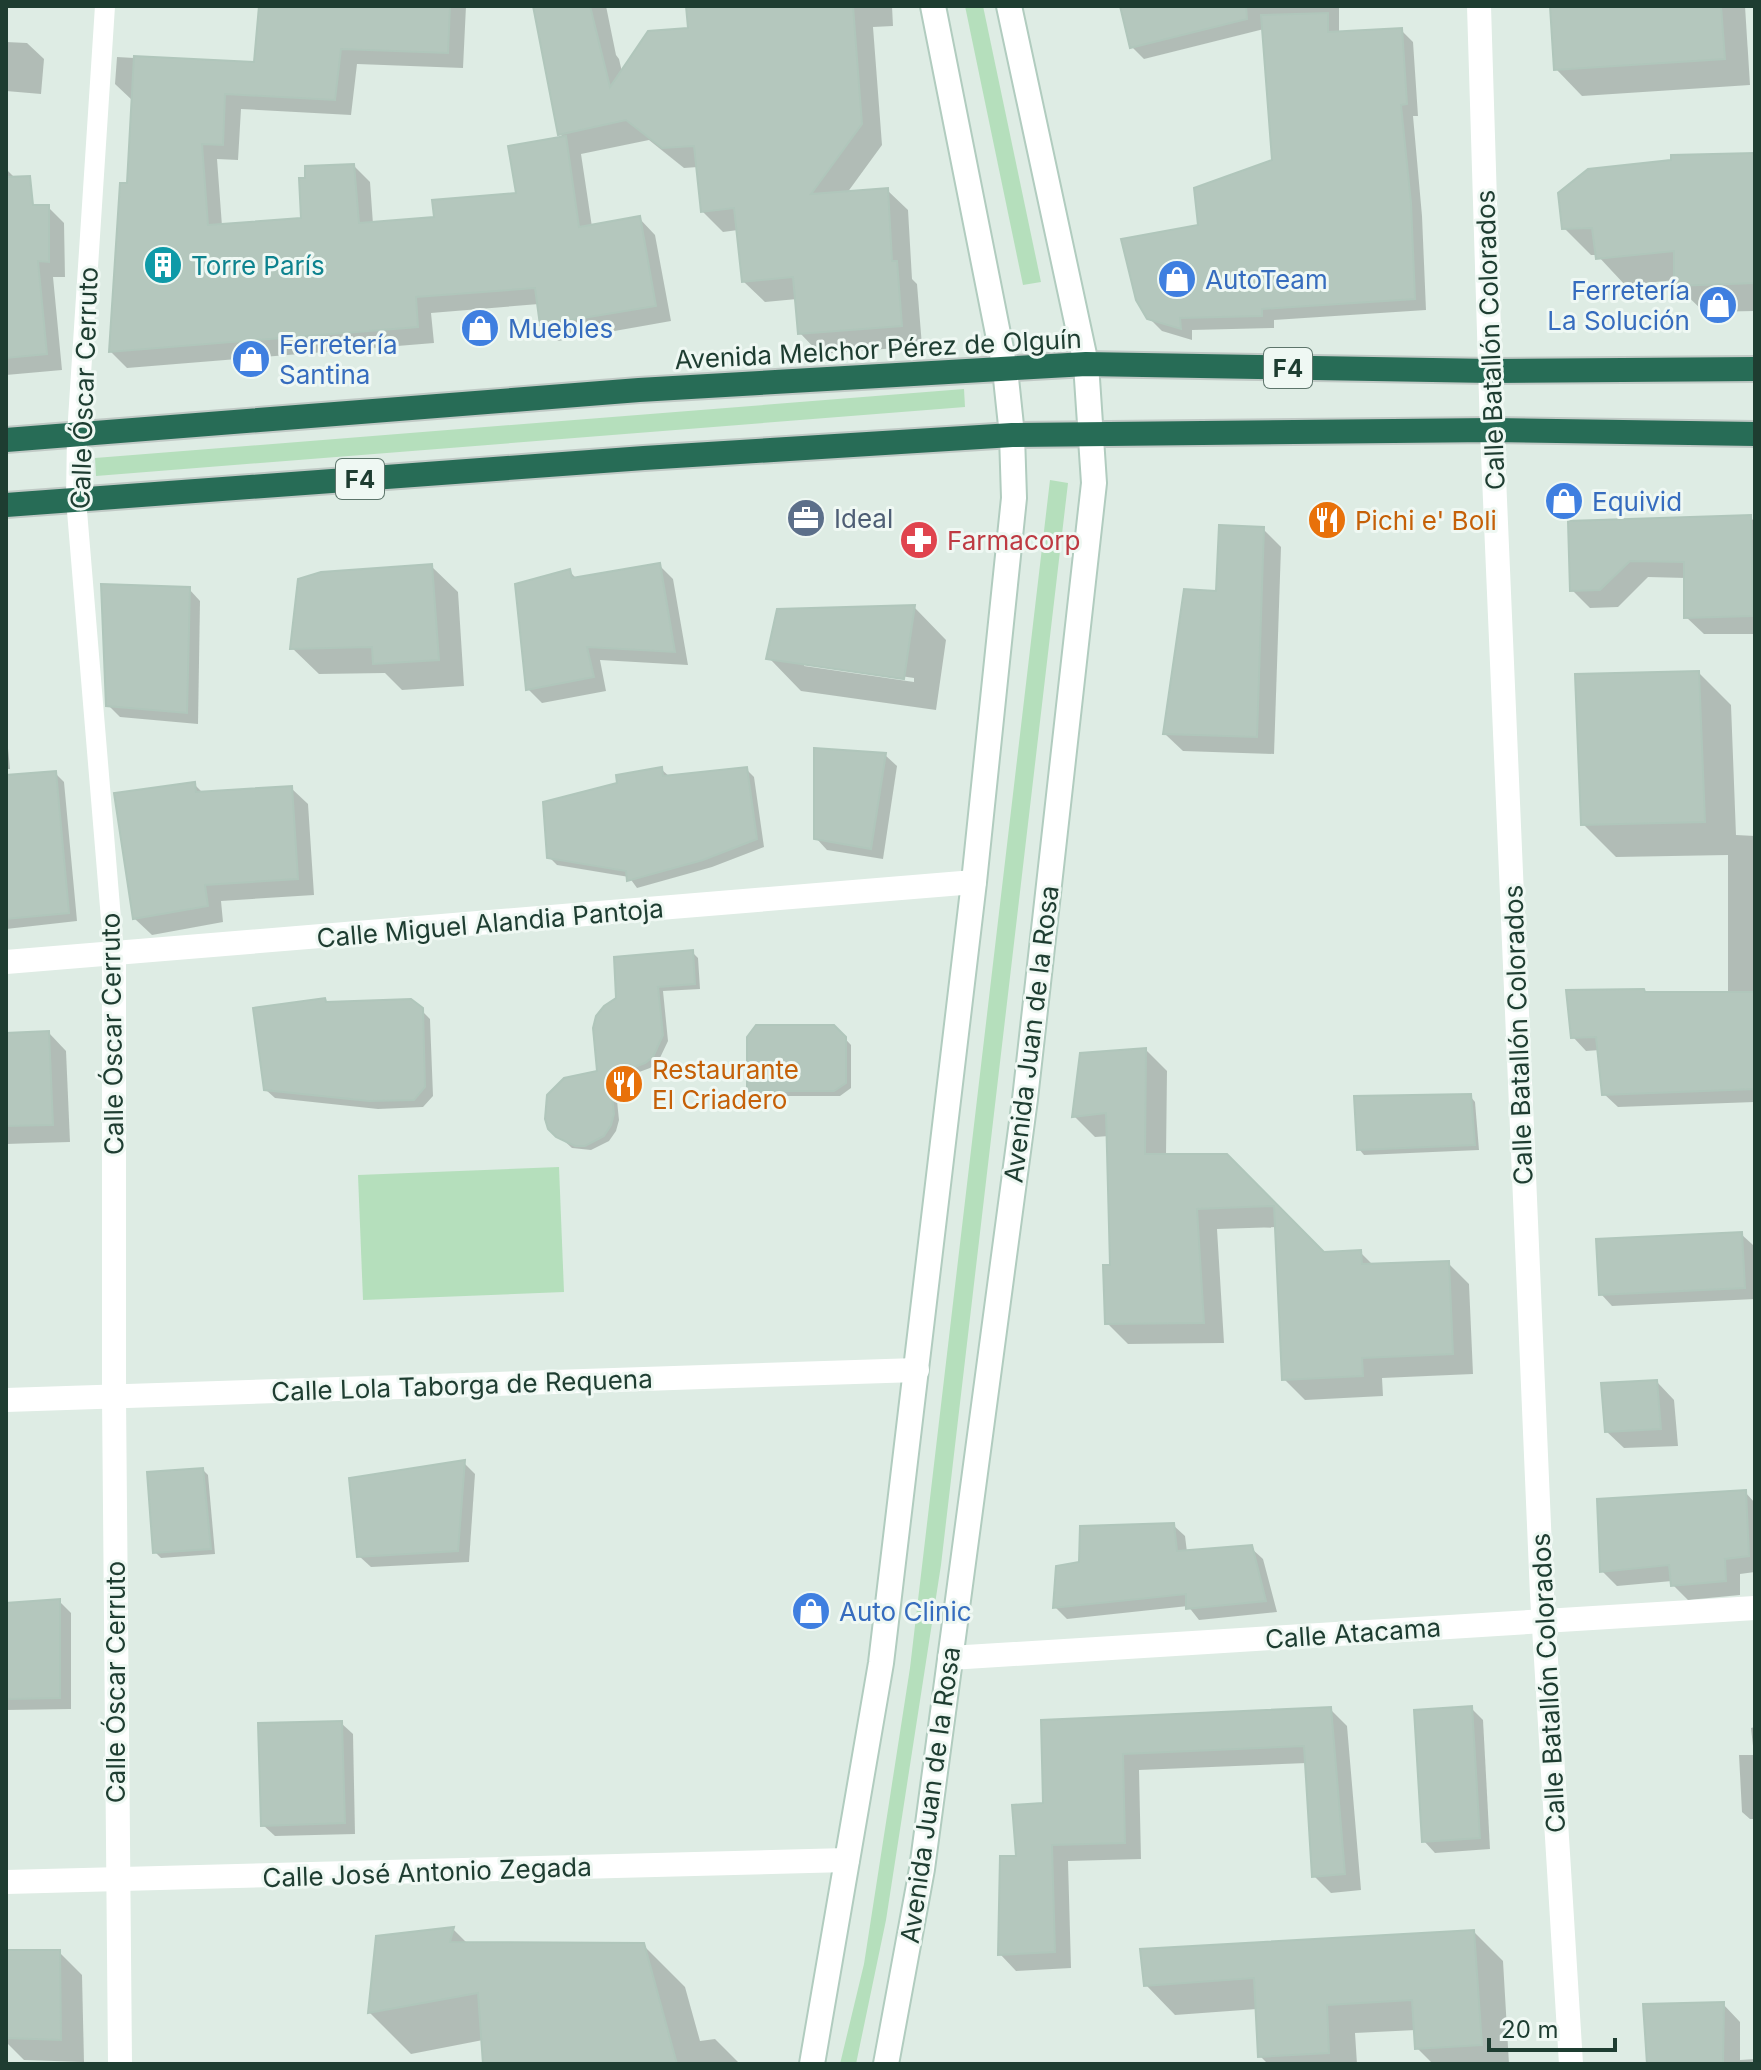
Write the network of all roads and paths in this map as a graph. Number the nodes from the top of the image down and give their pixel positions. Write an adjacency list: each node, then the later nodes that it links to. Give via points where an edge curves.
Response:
1 (105, 6): 12 (lane, Calle Óscar Cerruto)
2 (933, 6): 6 (street)
3 (1009, 6): 5 (street, Avenida Juan de la Rosa)
4 (1479, 6): 8 (street, Calle Batallón Colorados)
5 (1086, 364): 6 (highway, Avenida Melchor Pérez de Olguín / F4); 8 (highway, Avenida Melchor Pérez de Olguín / F4); 10 (street, Avenida Juan de la Rosa)
6 (1005, 369): 12 (highway, Avenida Melchor Pérez de Olguín / F4, via 639,390); 13 (street)
7 (1755, 369): 8 (highway, Avenida Melchor Pérez de Olguín / F4)
8 (1491, 371): 9 (street, Calle Batallón Colorados)
9 (1492, 430): 10 (highway, F4); 11 (highway, F4); 24 (street, Calle Batallón Colorados)
10 (1092, 433): 13 (highway, F4); 25 (street, Avenida Juan de la Rosa, via 1094,483 1025,1099)
11 (1755, 434)
12 (77, 435): 14 (highway, Avenida Melchor Pérez de Olguín / F4); 15 (lane, Calle Óscar Cerruto)
13 (1012, 435): 15 (highway, F4); 17 (street, via 1014,498)
14 (6, 440)
15 (76, 499): 16 (highway, F4); 18 (lane, Calle Óscar Cerruto)
16 (6, 505)
17 (974, 882): 18 (street, Calle Miguel Alandia Pantoja); 20 (street)
18 (114, 955): 19 (street, Calle Miguel Alandia Pantoja); 21 (street, Calle Óscar Cerruto)
19 (6, 962)
20 (917, 1370): 21 (street, Calle Lola Taborga de Requena); 26 (street, via 881,1663)
21 (114, 1397): 22 (street, Calle Lola Taborga de Requena); 27 (street, Calle Óscar Cerruto)
22 (6, 1400)
23 (1755, 1608): 24 (street, Calle Atacama)
24 (1544, 1621): 25 (street, Calle Atacama); 32 (street, Calle Batallón Colorados)
25 (950, 1658): 31 (street, Avenida Juan de la Rosa, via 922,1869)
26 (847, 1860): 27 (street, Calle José Antonio Zegada); 30 (street)
27 (116, 1880): 28 (street, Calle José Antonio Zegada); 29 (street, Calle Óscar Cerruto)
28 (6, 1882)
29 (120, 2064)
30 (812, 2064)
31 (886, 2064)
32 (1571, 2064)

